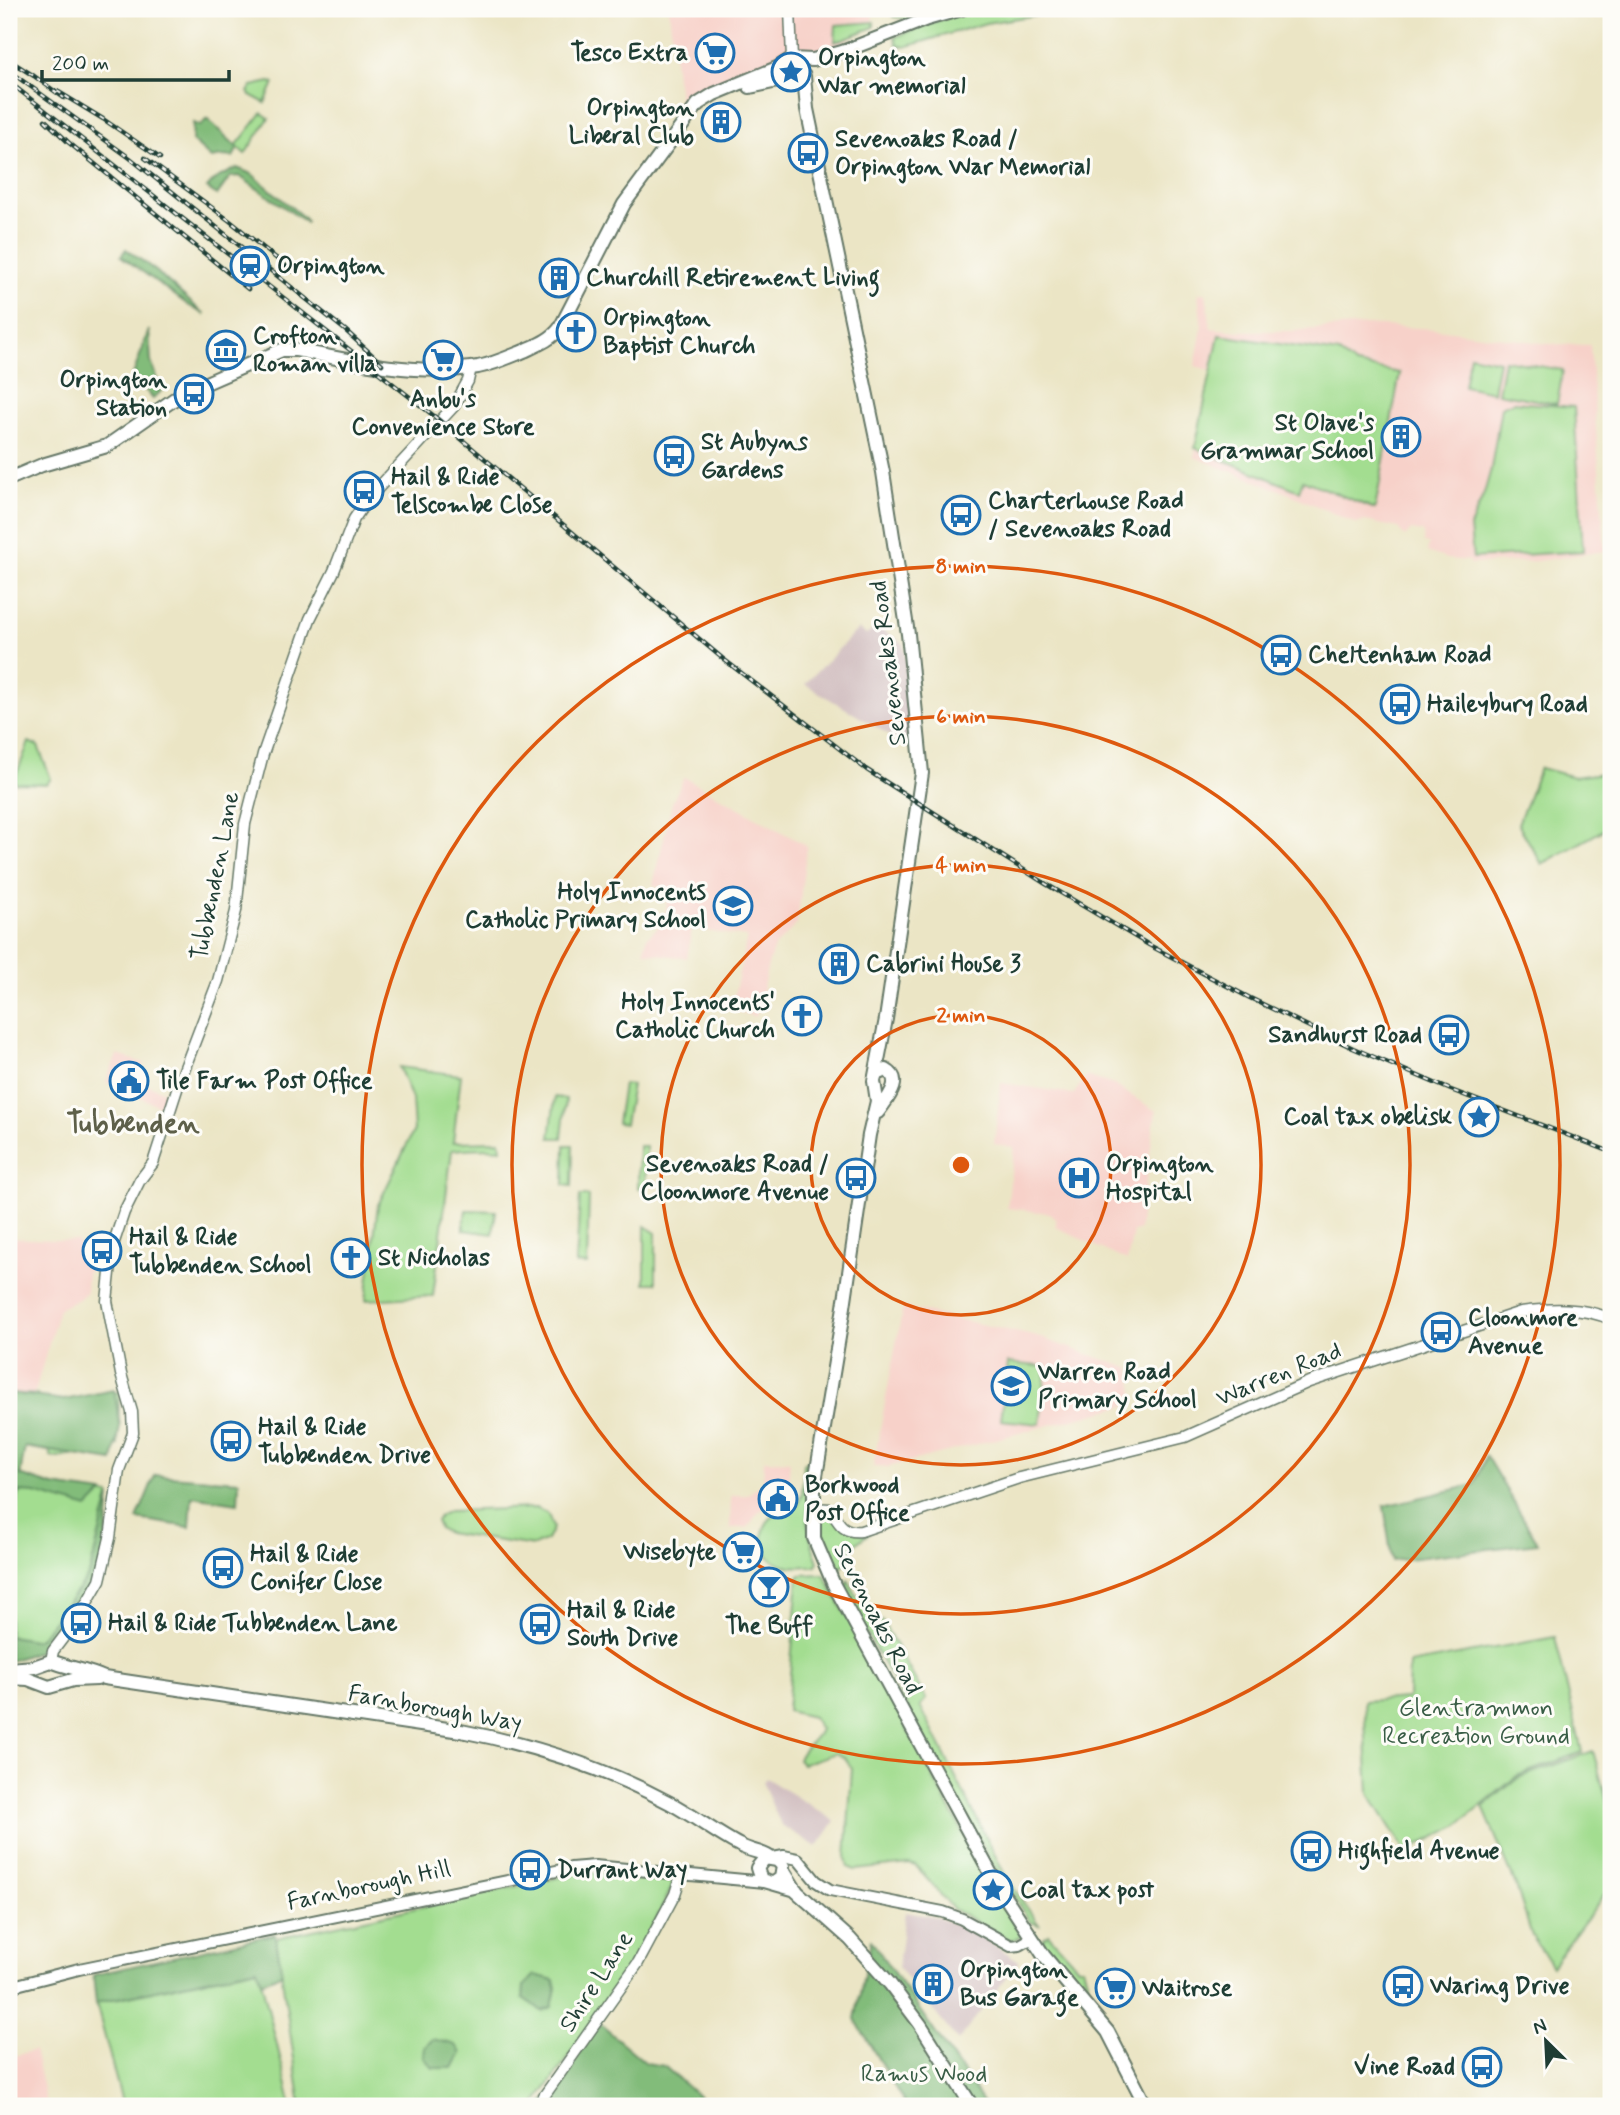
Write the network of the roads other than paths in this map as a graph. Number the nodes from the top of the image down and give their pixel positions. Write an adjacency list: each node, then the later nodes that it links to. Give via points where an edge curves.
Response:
1 (790, 9): 3 (street)
2 (962, 9): 3 (main road)
3 (798, 67): 4 (main road, via 784,72); 5 (main road, Sevenoaks Road); 6 (main road, via 711,96 698,104)
4 (789, 80): 5 (main road, Sevenoaks Road); 6 (main road, via 740,91)
5 (807, 108): 9 (main road, Sevenoaks Road, via 873,416 896,550 921,761 881,1050)
6 (689, 118): 7 (main road, via 624,204 557,332 519,353)
7 (471, 368): 8 (main road, via 386,366 296,350 277,352 183,393 107,446); 15 (street, Tubbenden Lane, via 454,406 354,519 310,619 263,754 244,824 236,911 218,981 153,1163 124,1212 113,1245 107,1301 133,1433 119,1470 100,1580 53,1651)
8 (9, 479)
9 (883, 1073): 10 (main road, via 874,1081); 11 (main road, via 896,1080)
10 (876, 1088): 11 (main road); 12 (main road, Sevenoaks Road)
11 (892, 1090): 12 (main road, Sevenoaks Road)
12 (872, 1121): 14 (main road, Sevenoaks Road)
13 (1611, 1319): 14 (street, Warren Road, via 1576,1310 1521,1312 1309,1382 1185,1437 1019,1478 861,1531 844,1529 830,1509)
14 (812, 1508): 26 (main road, Sevenoaks Road, via 815,1544 834,1585 958,1815)
15 (50, 1664): 16 (main road, Farnborough Way); 18 (main road, Farnborough Way); 19 (main road, via 36,1674); 20 (main road, via 62,1674)
16 (9, 1669)
17 (9, 1678): 19 (main road)
18 (104, 1678): 20 (main road, Farnborough Way); 21 (main road, Farnborough Way, via 509,1741 625,1781)
19 (39, 1682): 20 (main road, via 49,1687)
20 (60, 1682)
21 (739, 1845): 22 (main road, Farnborough Way); 24 (main road, Farnborough Way)
22 (780, 1862): 24 (main road, via 781,1878); 24 (main road, via 761,1861); 25 (main road); 26 (main road, via 802,1863 821,1885 835,1892 943,1912 1011,1946)
23 (681, 1875): 24 (main road, Farnborough Hill, via 742,1880); 27 (main road, Farnborough Hill, via 595,1866 556,1870); 28 (street, Shire Lane, via 638,1963)
24 (763, 1877): 25 (main road)
25 (796, 1891): 29 (main road, via 850,1939 890,1984)
26 (1032, 1938): 30 (main road, Sevenoaks Road, via 1108,2032)
27 (9, 1987)
28 (537, 2106)
29 (972, 2106)
30 (1146, 2106)

